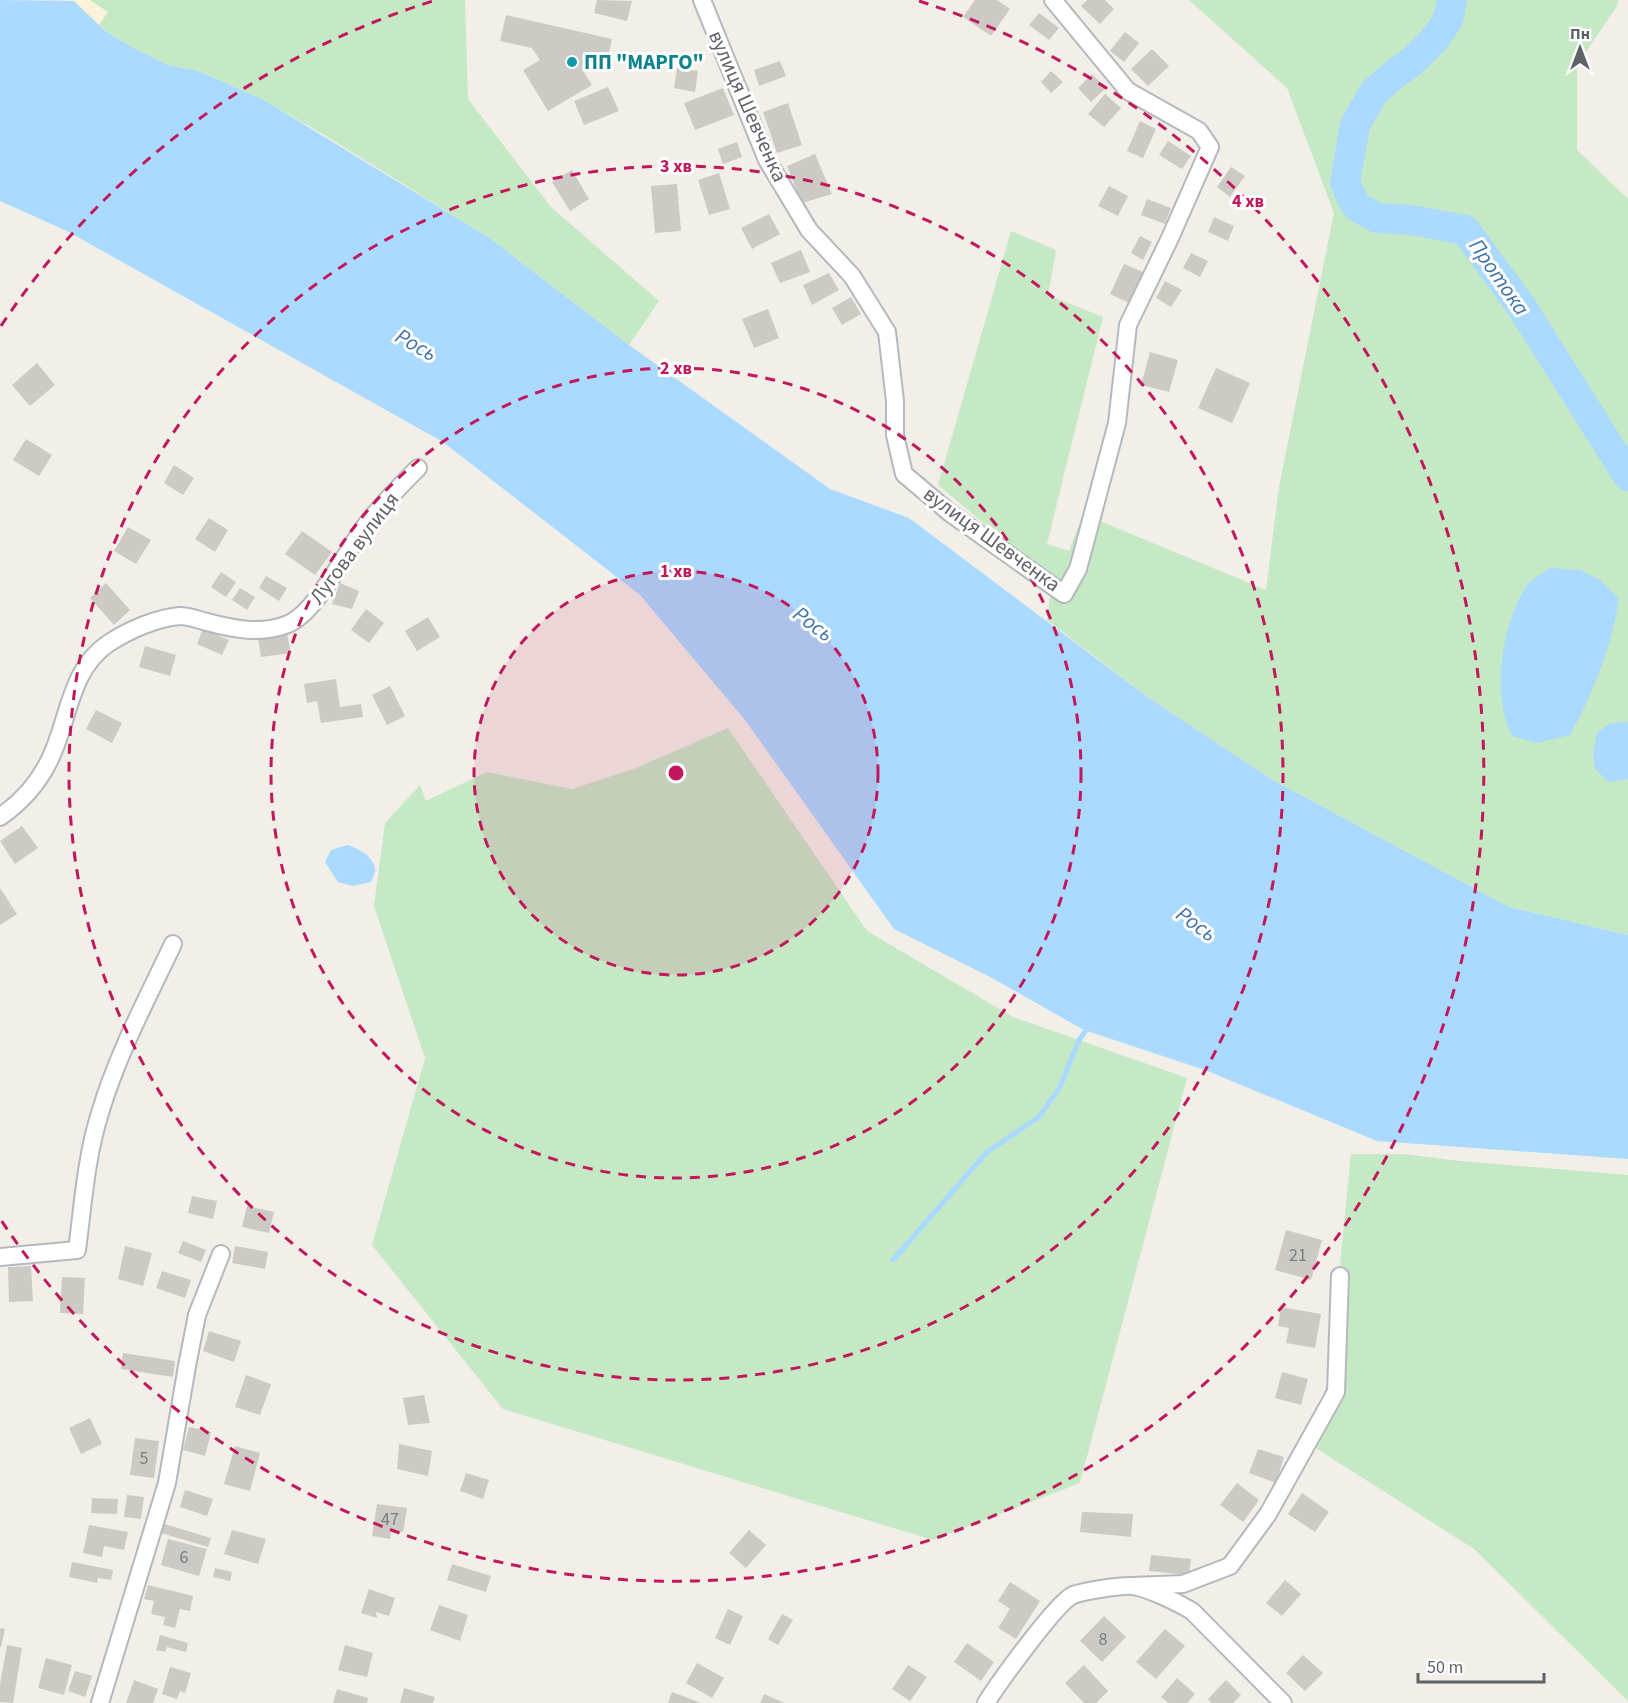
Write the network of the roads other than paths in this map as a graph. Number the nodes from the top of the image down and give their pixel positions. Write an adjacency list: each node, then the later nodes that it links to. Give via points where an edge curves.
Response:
1 (702, 0): 2 (street, вулиця Шевченка, via 767,160 809,230 852,276 888,333 895,435 904,474 950,513 1064,594 1078,569 1117,423 1128,325 1210,147 1199,131 1128,91)
2 (1053, 0)
3 (417, 468): 4 (street, Лугова вулиця, via 368,522 301,617 287,625 261,630 235,629 183,616 165,619 142,625 94,655 75,686 49,763 33,788)
4 (0, 817)
5 (173, 944): 7 (street, via 99,1114 77,1250)
6 (221, 1254): 10 (street, via 197,1315 167,1483)
7 (0, 1257)
8 (1340, 1276): 9 (street, via 1336,1392 1268,1514 1230,1566 1183,1584)
9 (1132, 1586): 11 (street, via 1072,1596 1052,1615); 12 (street, via 1192,1611)
10 (100, 1703)
11 (986, 1703)
12 (1282, 1703)

